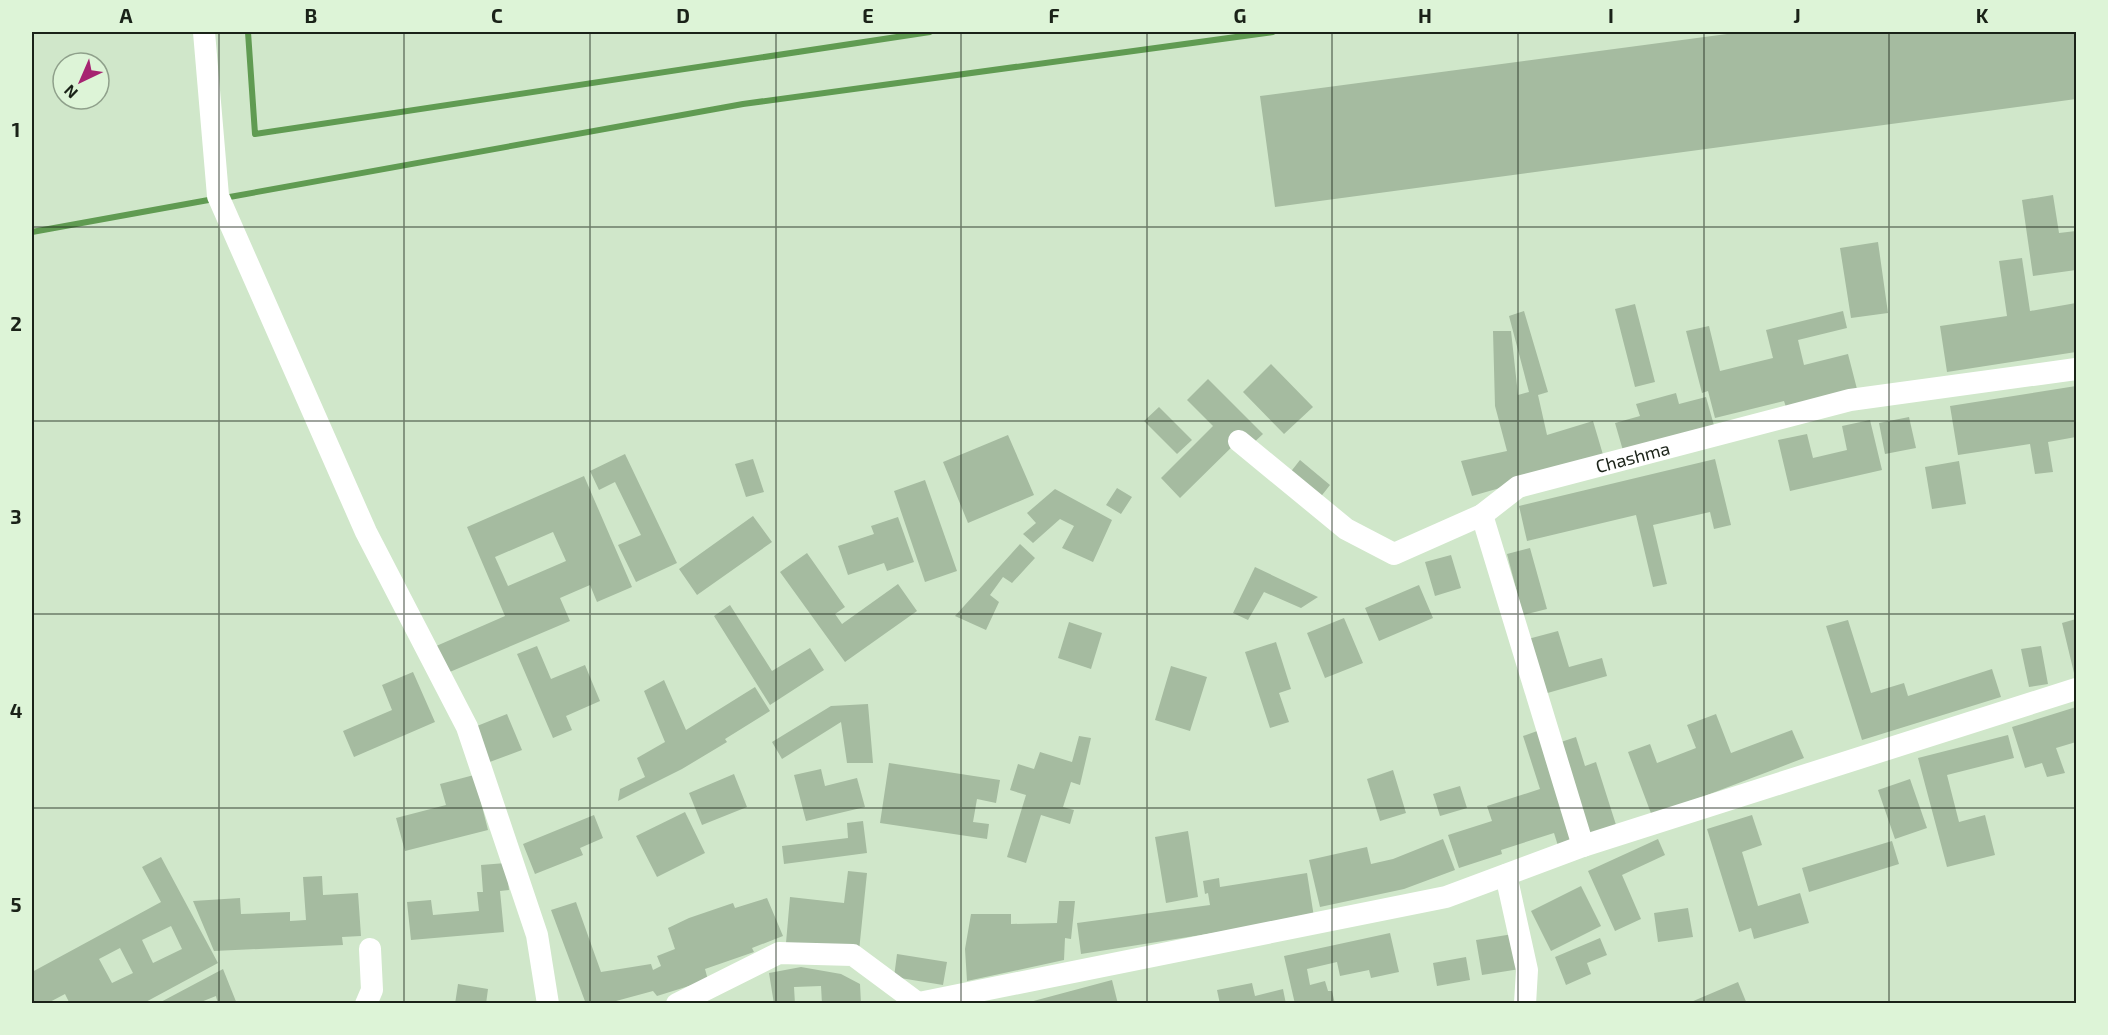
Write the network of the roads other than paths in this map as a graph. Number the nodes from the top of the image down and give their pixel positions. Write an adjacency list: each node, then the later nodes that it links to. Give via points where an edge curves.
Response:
1 (204, 32): 11 (street, via 220,201 366,532 467,726 537,935)
2 (2076, 369): 4 (street, Chashma, via 1850,400 1518,487)
3 (1239, 441): 4 (street, Chashma, via 1346,529 1394,554)
4 (1482, 515): 6 (street)
5 (2076, 689): 6 (street)
6 (1583, 846): 7 (street)
7 (1506, 875): 9 (street, via 1446,897); 13 (street, via 1527,970)
8 (370, 949): 10 (street, via 372,990)
9 (919, 1003): 12 (street, via 853,956 779,953)
10 (366, 1004)
11 (548, 1004)
12 (677, 1004)
13 (1526, 1004)

